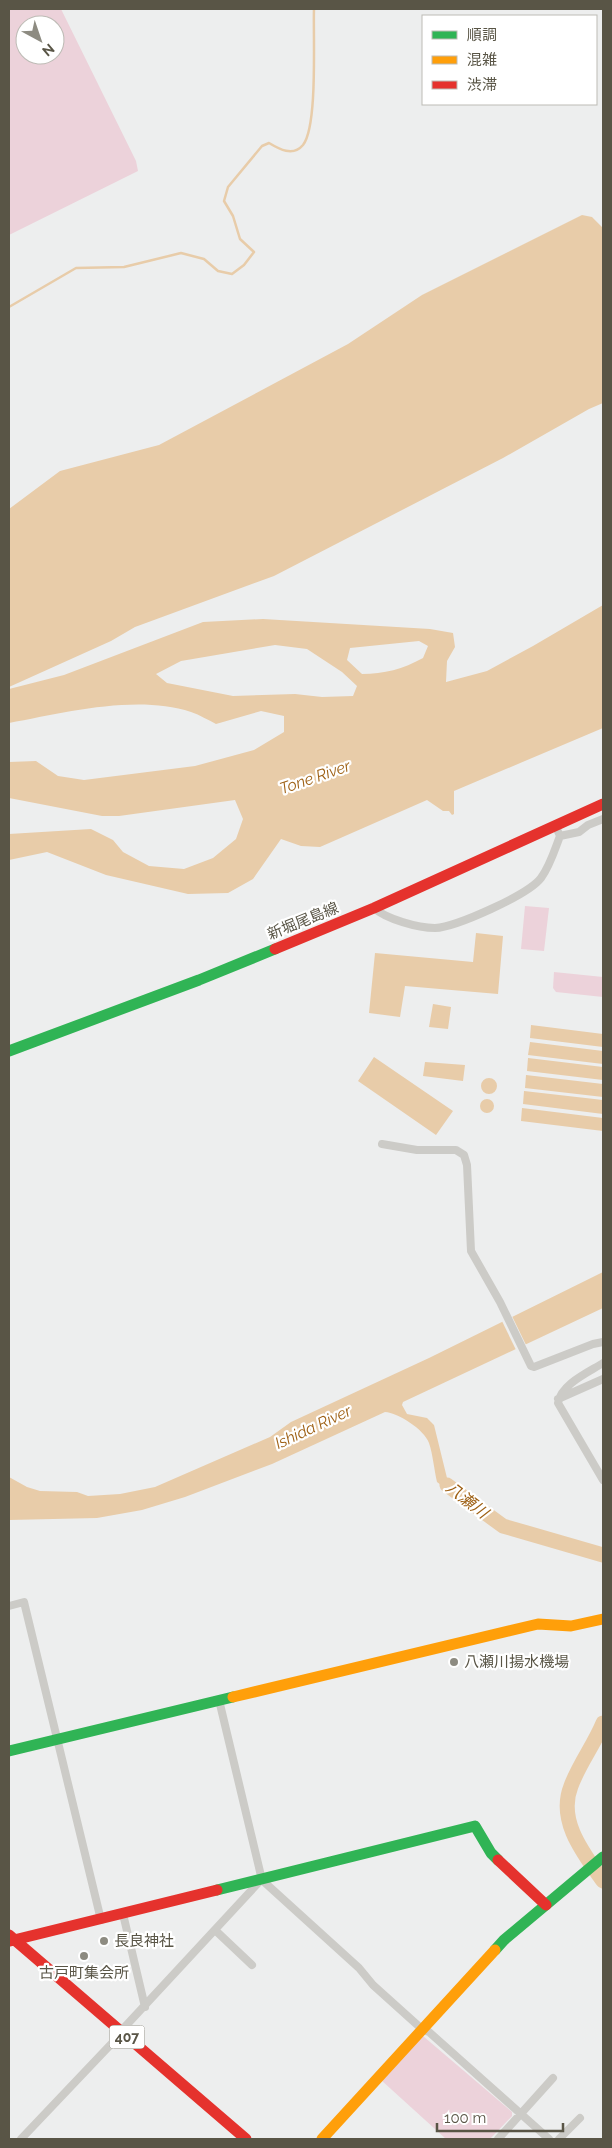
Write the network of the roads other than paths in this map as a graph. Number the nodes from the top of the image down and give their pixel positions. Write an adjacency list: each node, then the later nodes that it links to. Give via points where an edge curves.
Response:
1 (603, 804): 3 (main road, 新堀尾島線)
2 (603, 819): 3 (street, via 579,832)
3 (558, 831): 4 (main road, 新堀尾島線); 4 (street, via 541,878 526,891 475,915 434,928 387,917)
4 (374, 908): 5 (main road, 新堀尾島線, via 200,980)
5 (9, 1050)
6 (382, 1144): 7 (street, via 417,1150 456,1150 464,1156 471,1251 529,1364 534,1367)
7 (603, 1342)
8 (603, 1363): 10 (street, via 570,1386)
9 (603, 1379): 10 (street)
10 (558, 1399): 11 (street, via 560,1408)
11 (603, 1480)
12 (9, 1606): 15 (street, via 24,1602)
13 (603, 1619): 14 (main road, via 571,1626 538,1624)
14 (219, 1700): 15 (main road); 18 (street)
15 (57, 1740): 16 (main road); 21 (street)
16 (9, 1751)
17 (603, 1857): 19 (main road)
18 (262, 1880): 19 (main road, via 475,1826 491,1853); 20 (main road); 22 (street); 26 (street)
19 (546, 1905): 26 (main road, via 504,1940)
20 (123, 1914): 21 (main road); 25 (street)
21 (101, 1920): 23 (main road)
22 (214, 1930): 24 (street); 25 (street)
23 (11, 1939): 27 (main road, 407)
24 (252, 1965)
25 (145, 2007): 27 (street)
26 (423, 2030): 29 (street); 33 (main road)
27 (121, 2031): 31 (street); 32 (main road, 407)
28 (553, 2078): 29 (street)
29 (520, 2115): 34 (street); 35 (street)
30 (580, 2118): 36 (street)
31 (21, 2139)
32 (246, 2139)
33 (322, 2139)
34 (498, 2139)
35 (549, 2139)
36 (559, 2139)

